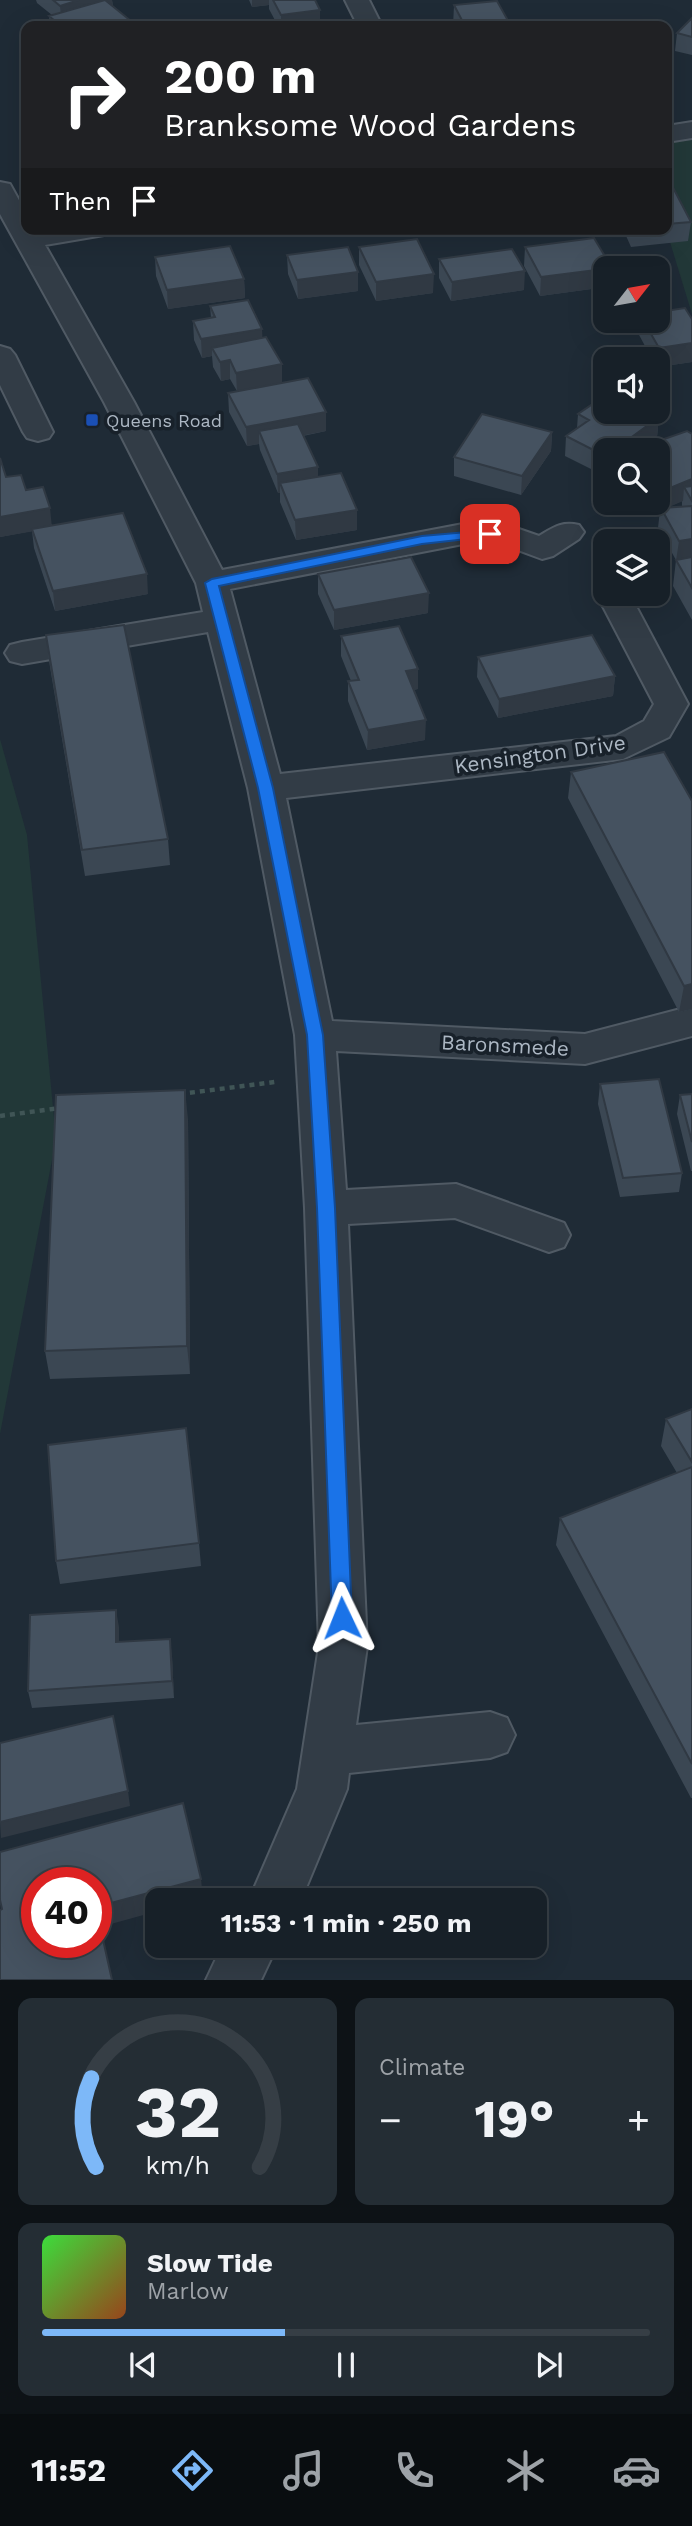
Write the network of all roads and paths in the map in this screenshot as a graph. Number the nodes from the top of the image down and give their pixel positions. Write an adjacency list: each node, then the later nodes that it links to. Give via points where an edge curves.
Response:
1 (357, 0): 2 (street)
2 (368, 21)
3 (692, 130): 4 (street)
4 (672, 133)
5 (0, 190): 6 (street)
6 (21, 227)
7 (26, 235): 9 (street)
8 (54, 235): 9 (street)
9 (28, 239): 16 (street, via 119,402)
10 (0, 355): 11 (street)
11 (8, 393): 12 (street)
12 (38, 432)
13 (557, 549): 16 (street, via 490,534 422,540)
14 (692, 568): 15 (path)
15 (670, 572)
16 (218, 601): 18 (street); 19 (street)
17 (619, 606): 19 (street, Kensington Drive, via 671,704 657,729 623,747)
18 (22, 653)
19 (266, 788): 21 (street)
20 (692, 1021): 21 (street, Baronsmede, via 585,1049)
21 (315, 1035): 22 (street)
22 (318, 1077): 23 (path); 26 (street)
23 (166, 1095)
24 (69, 1107): 25 (path)
25 (0, 1115)
26 (326, 1208): 27 (street, via 456,1201); 29 (street, via 343,1646)
27 (549, 1236)
28 (490, 1735): 29 (street)
29 (327, 1752): 30 (street, via 322,1788)
30 (280, 1888)
31 (244, 1958): 32 (street)
32 (232, 1980)

